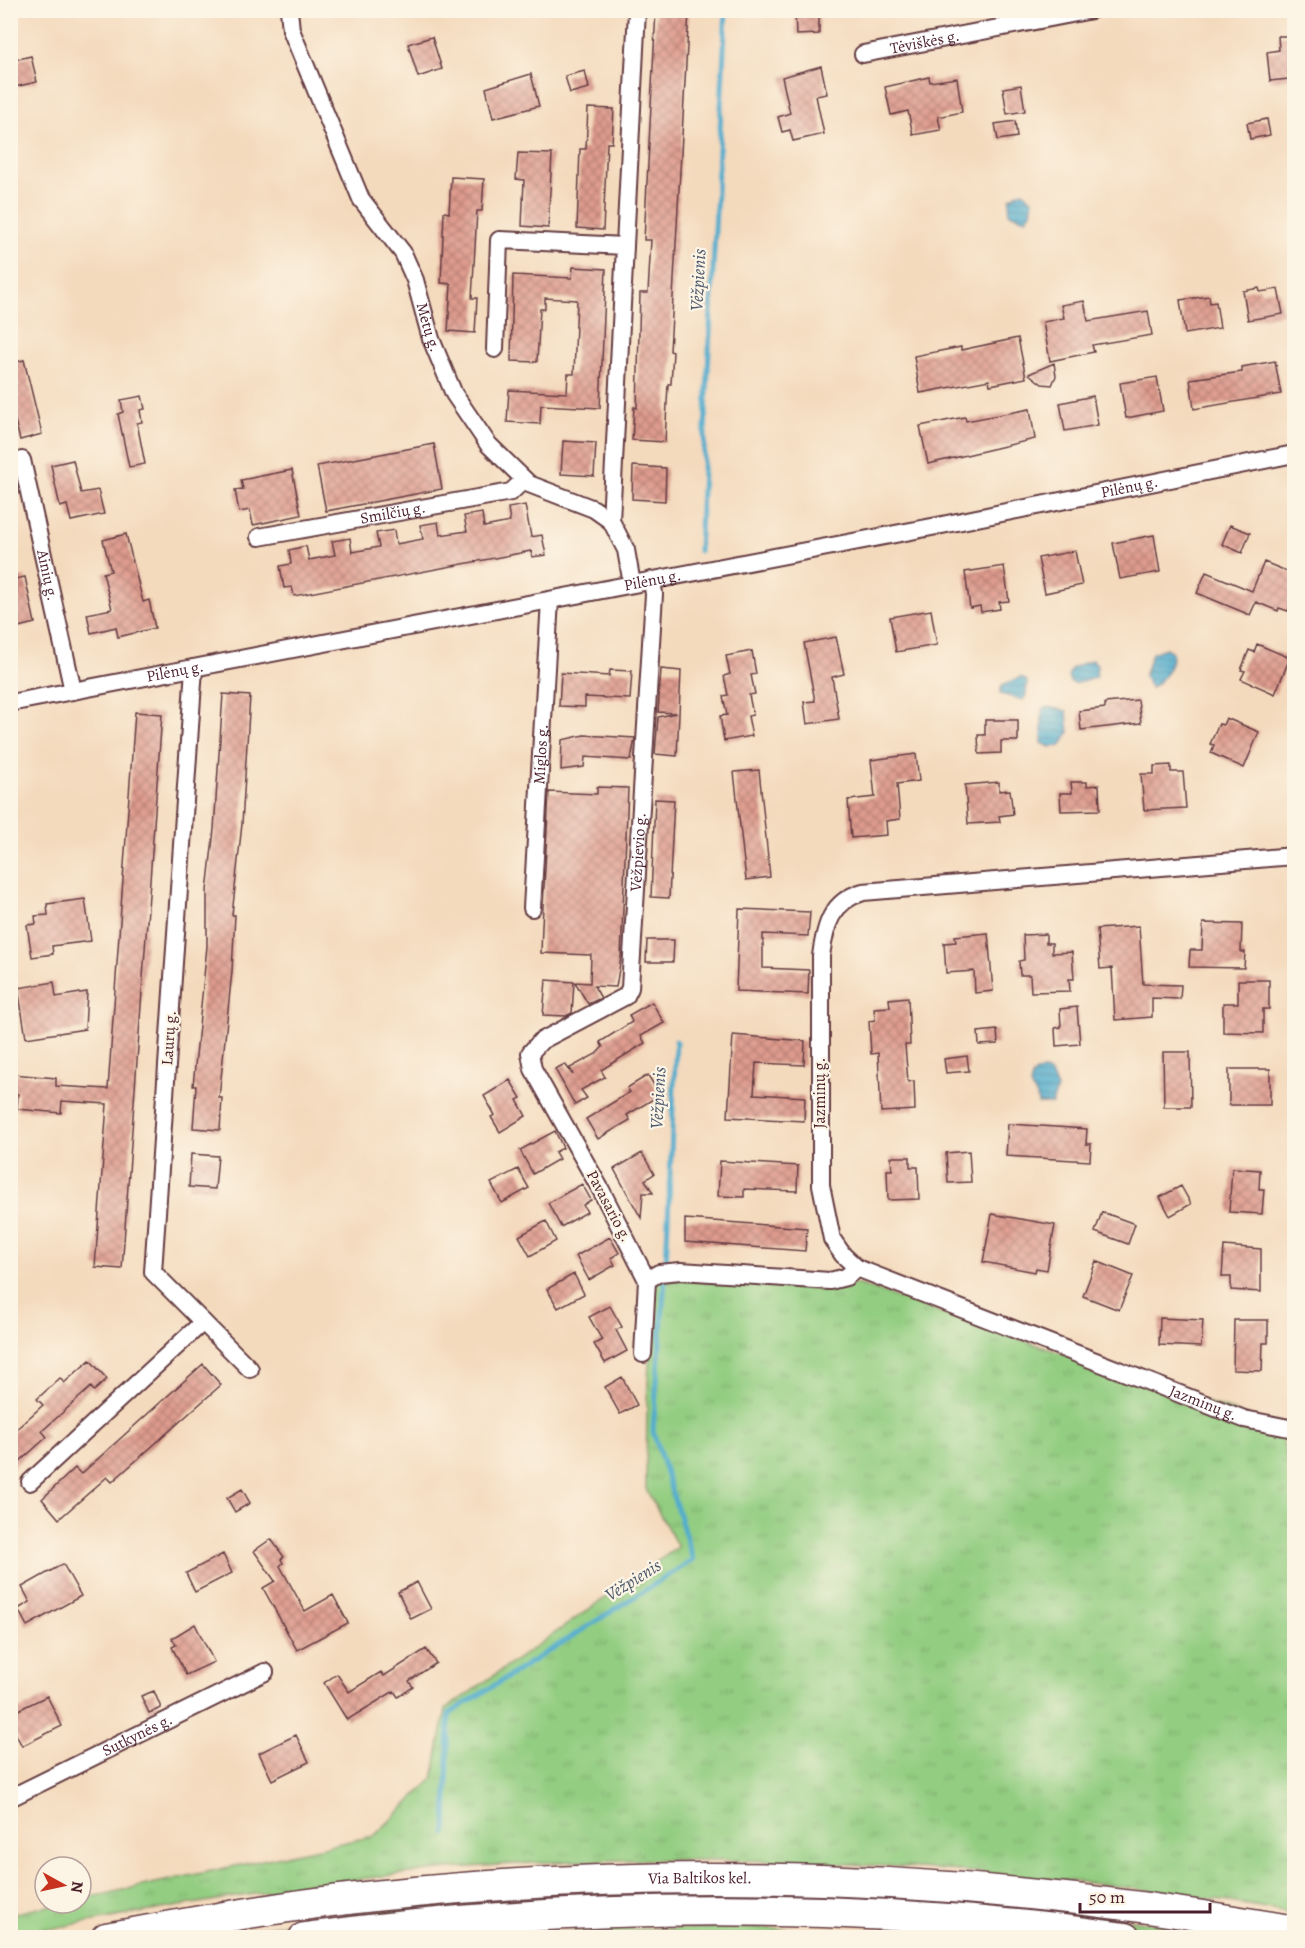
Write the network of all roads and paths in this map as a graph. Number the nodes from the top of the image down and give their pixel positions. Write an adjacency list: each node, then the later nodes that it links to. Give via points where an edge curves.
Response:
1 (289, 10): 9 (street, Mėtų g., via 291,30 361,198 403,253 416,280 430,339 454,394 488,444)
2 (637, 10): 5 (street)
3 (1092, 10): 4 (street, Tėviškės g.)
4 (863, 54)
5 (626, 246): 6 (street, via 499,240); 10 (street)
6 (495, 349)
7 (1294, 454): 12 (street, Pilėnų g.)
8 (22, 460): 16 (street, Ainių g.)
9 (524, 480): 10 (street, Mėtų g., via 594,509); 11 (street, Smilčių g., via 511,492)
10 (611, 521): 13 (street, via 626,550)
11 (259, 537)
12 (652, 580): 13 (street, Pilėnų g.); 20 (street, Vėžpievio g., via 630,988 626,996 541,1041 530,1053)
13 (632, 584): 14 (street, Pilėnų g.)
14 (550, 600): 15 (street, Pilėnų g.); 19 (street, Miglos g.)
15 (194, 668): 16 (street, Pilėnų g.); 23 (street, Laurų g., via 153,1272)
16 (73, 691): 17 (street, Pilėnų g.)
17 (10, 703)
18 (1294, 856): 21 (street, Jazminų g., via 863,892 840,903 824,932 821,956 821,1185 832,1239)
19 (532, 908)
20 (533, 1069): 22 (street, Pavasario g.)
21 (857, 1268): 22 (street, via 846,1277 830,1281 681,1271); 26 (street, Jazminų g., via 1244,1419)
22 (647, 1280): 24 (street)
23 (203, 1322): 25 (street, Laurų g.); 27 (street)
24 (643, 1354)
25 (250, 1370)
26 (1294, 1429)
27 (30, 1482)
28 (265, 1672): 29 (street, Sutkynės g.)
29 (10, 1798)
30 (1294, 1931): 31 (highway, Via Baltikos kel., via 1036,1895 913,1885 718,1878 554,1882 414,1892 353,1898)
31 (106, 1938)
32 (304, 1938): 33 (highway, Via Baltikos kel., via 408,1924 539,1915 711,1912 918,1918)
33 (1125, 1938)

